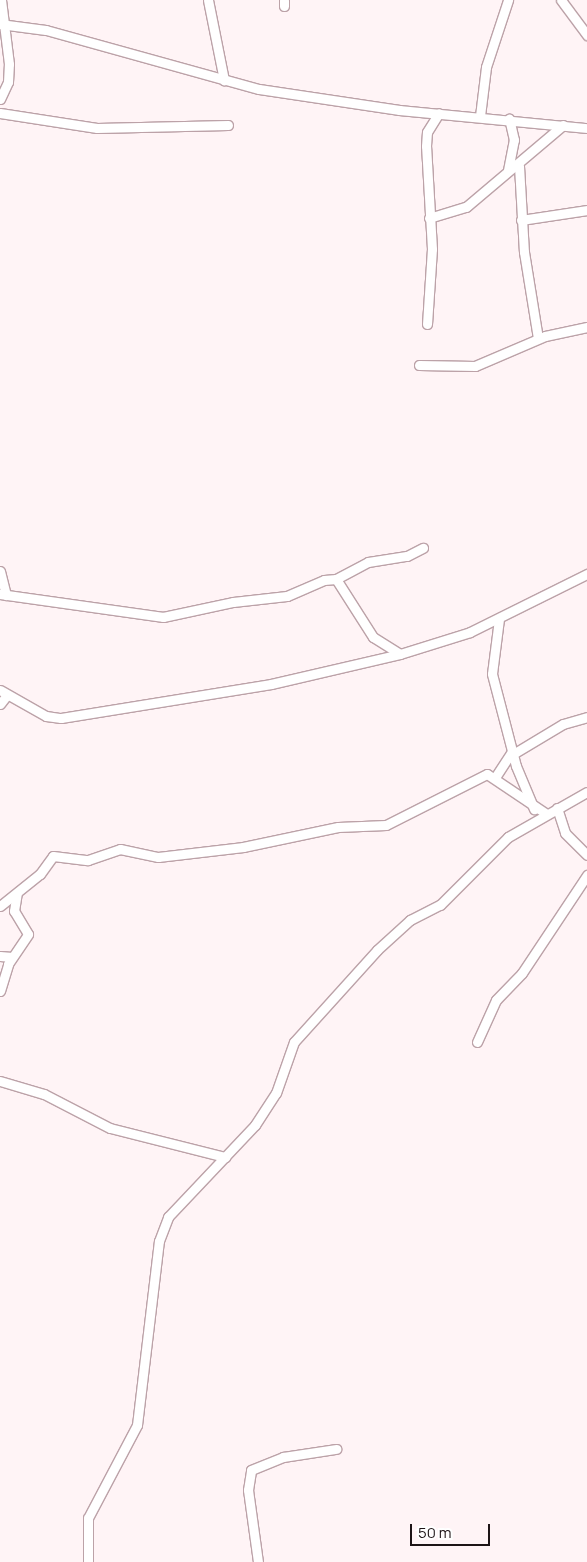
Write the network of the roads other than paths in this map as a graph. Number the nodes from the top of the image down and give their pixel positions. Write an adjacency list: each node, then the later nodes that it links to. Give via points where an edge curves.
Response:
1 (1, 0): 5 (street)
2 (208, 0): 7 (street)
3 (508, 0): 11 (street, via 486,67)
4 (561, 0): 6 (street)
5 (3, 26): 7 (street, via 46,30); 8 (street, via 8,82)
6 (587, 35)
7 (224, 80): 10 (street, via 259,89)
8 (0, 100)
9 (0, 113): 13 (street, via 97,128)
10 (439, 113): 11 (street); 19 (street, via 427,132)
11 (480, 116): 12 (street)
12 (508, 119): 14 (street); 17 (street, via 514,140)
13 (228, 125)
14 (564, 125): 15 (street); 16 (street, via 529,150)
15 (587, 128)
16 (519, 166): 17 (street); 20 (street)
17 (508, 170): 19 (street, via 466,207)
18 (587, 210): 20 (street)
19 (429, 218): 21 (street, via 432,249)
20 (521, 220): 23 (street)
21 (426, 324)
22 (587, 328): 23 (street)
23 (538, 338): 24 (street, via 475,366)
24 (420, 365)
25 (423, 548): 28 (street, via 407,556 368,562)
26 (0, 571): 29 (street)
27 (587, 574): 30 (street)
28 (336, 579): 29 (street, via 324,580 287,596 234,602 163,616); 31 (street, via 373,637)
29 (3, 595)
30 (499, 619): 31 (street); 35 (street, via 492,674 508,720)
31 (400, 654): 32 (street, via 272,684 79,717 46,716)
32 (4, 693): 33 (street)
33 (0, 704)
34 (587, 716): 35 (street, via 563,724)
35 (512, 752): 36 (street); 39 (street)
36 (496, 776): 39 (street); 43 (street, via 480,776 386,825 338,827 243,847 158,857 120,849 88,860 53,856)
37 (587, 792): 38 (street)
38 (558, 808): 40 (street); 41 (street, via 564,833)
39 (535, 810): 40 (street)
40 (545, 813): 50 (street, via 491,851 440,905 396,932 346,983 294,1042 270,1104)
41 (587, 854)
42 (587, 875): 48 (street, via 522,973 496,1000)
43 (17, 893): 44 (street); 46 (street, via 14,911 28,934)
44 (0, 906)
45 (0, 956): 46 (street)
46 (12, 957): 47 (street)
47 (0, 991)
48 (477, 1042)
49 (0, 1081): 50 (street, via 44,1094 110,1128)
50 (225, 1157): 52 (street, via 178,1202 162,1230 137,1425 88,1518)
51 (336, 1449): 53 (street, via 283,1457 251,1470 248,1490)
52 (88, 1562)
53 (258, 1562)

